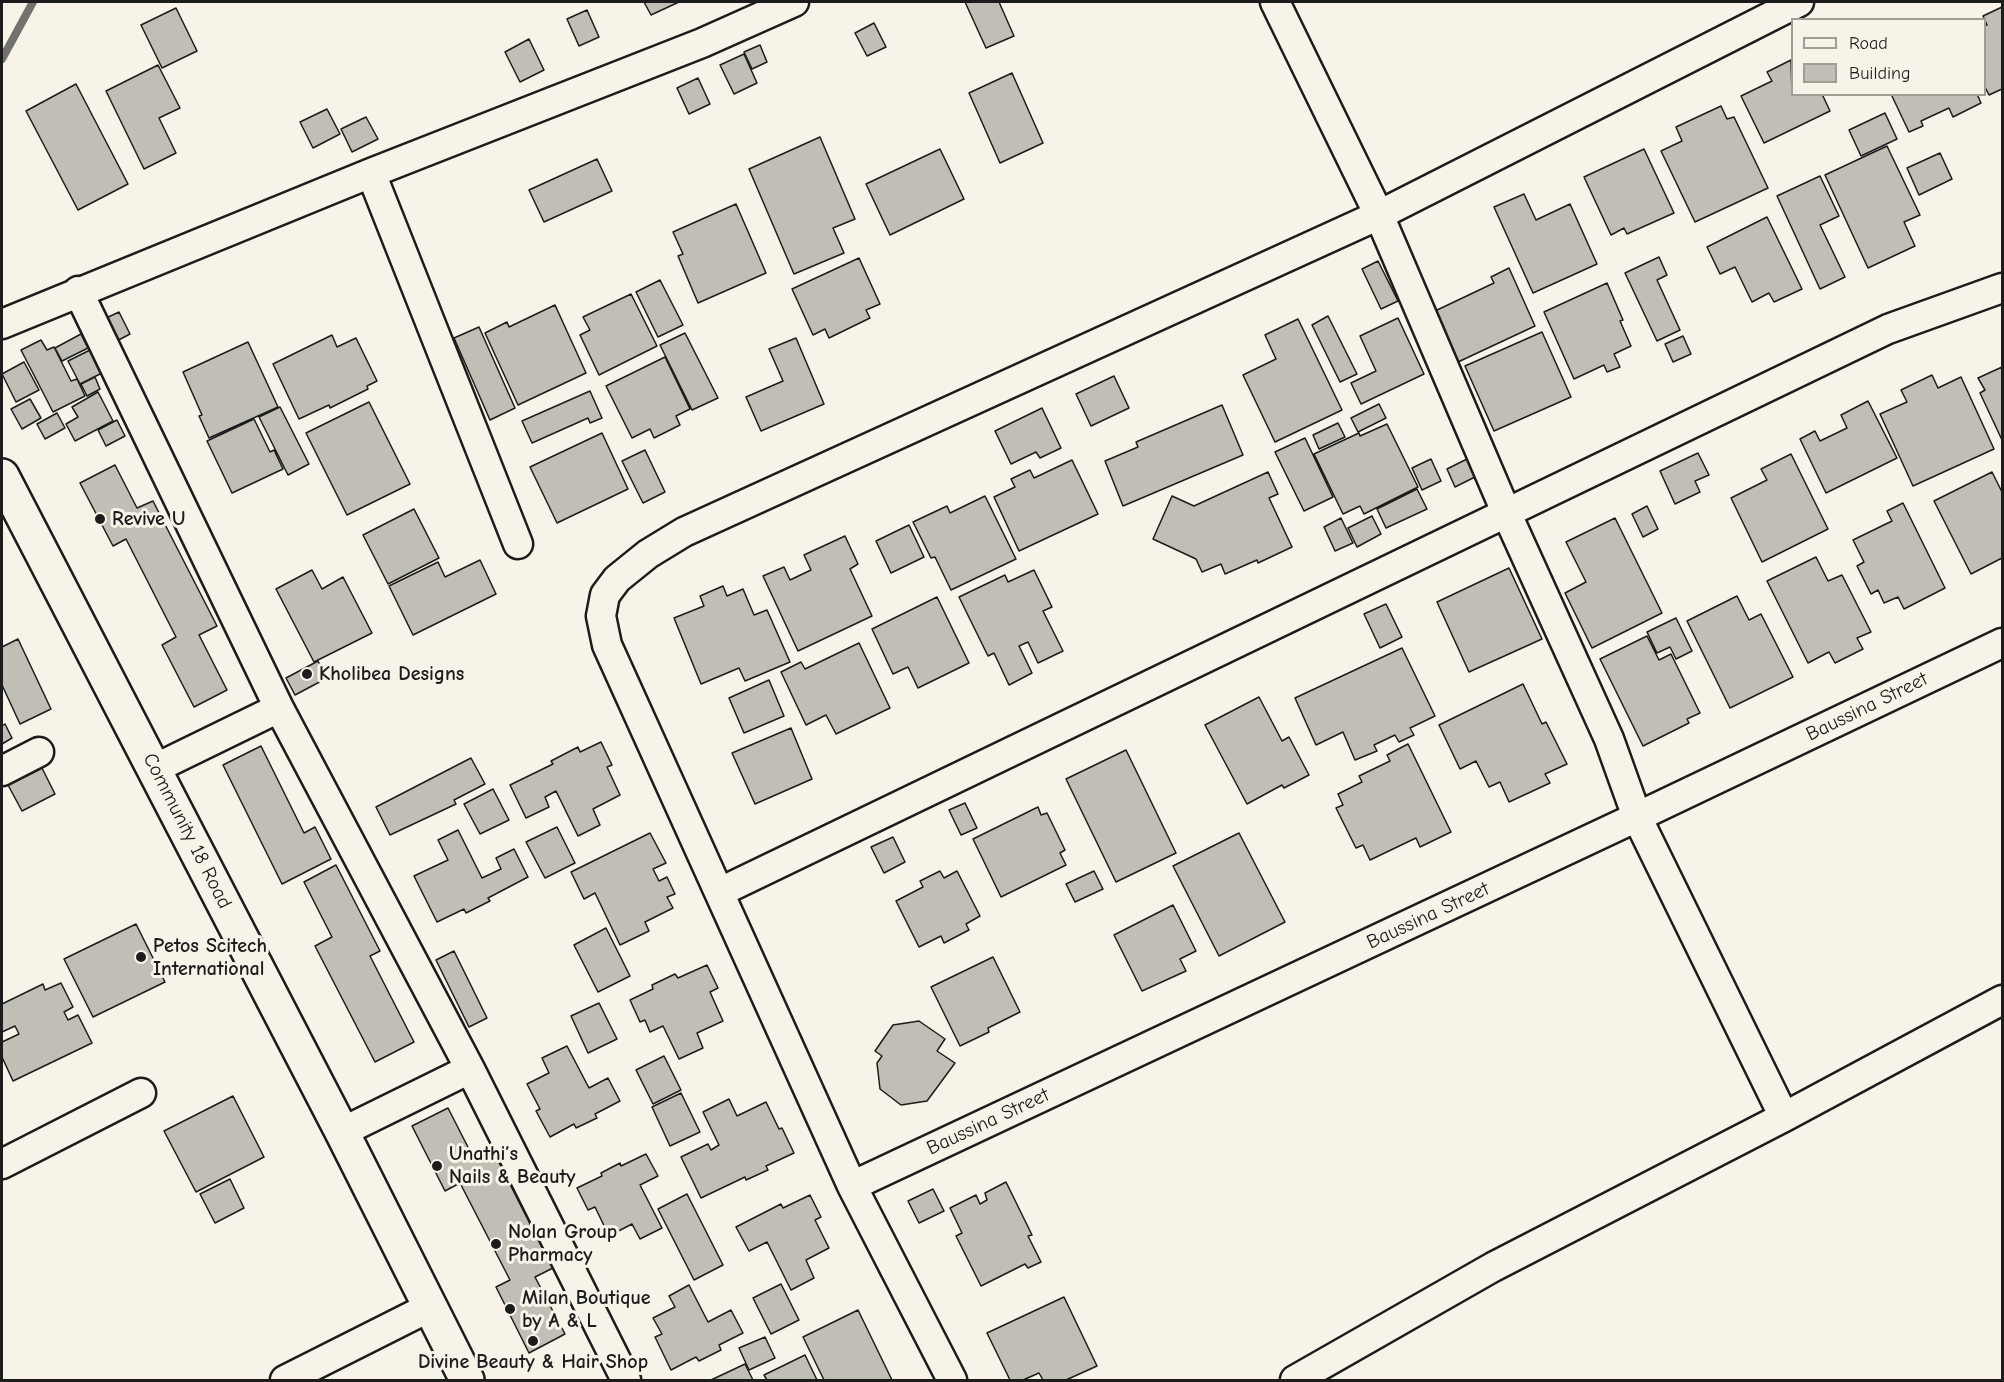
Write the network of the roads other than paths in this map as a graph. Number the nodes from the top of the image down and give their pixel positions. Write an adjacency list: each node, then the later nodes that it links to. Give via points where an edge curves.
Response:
1 (794, 2): 4 (street, via 702,43)
2 (1275, 2): 5 (street)
3 (1798, 2): 5 (street)
4 (371, 173): 7 (street); 11 (street)
5 (1378, 215): 10 (street); 18 (street, via 684,532 617,579 605,595 601,616 607,645)
6 (2002, 288): 10 (street, via 1888,329)
7 (78, 291): 8 (street); 13 (street)
8 (2, 324)
9 (2, 476): 15 (main road, Community 18 Road)
10 (1506, 512): 17 (street, via 1609,739); 18 (street)
11 (518, 544)
12 (2002, 643): 17 (street, Baussina Street)
13 (279, 708): 15 (street); 20 (street)
14 (39, 752): 16 (street)
15 (154, 769): 23 (main road, Community 18 Road)
16 (2, 771)
17 (1637, 817): 22 (street); 25 (street, Baussina Street)
18 (720, 892): 25 (street)
19 (2002, 1000): 22 (street)
20 (470, 1069): 23 (street); 29 (street)
21 (141, 1093): 24 (street)
22 (1784, 1117): 31 (street, via 1493,1267)
23 (342, 1132): 26 (main road, Community 18 Road)
24 (2, 1164)
25 (852, 1186): 30 (street)
26 (430, 1307): 27 (street); 28 (main road, Community 18 Road)
27 (285, 1380)
28 (467, 1380)
29 (626, 1380)
30 (952, 1380)
31 (1295, 1380)

